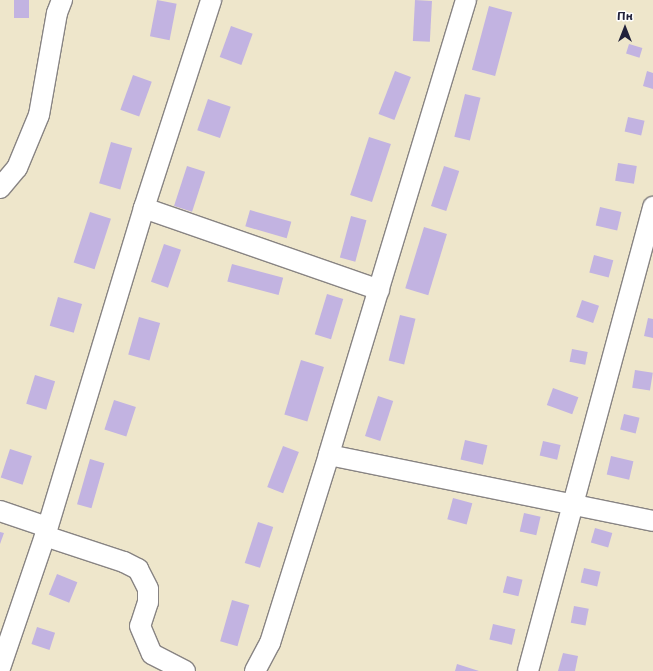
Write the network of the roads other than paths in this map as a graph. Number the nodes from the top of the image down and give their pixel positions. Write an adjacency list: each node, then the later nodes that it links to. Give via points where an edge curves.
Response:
1 (62, 0): 4 (street, via 56,13 39,115 17,168)
2 (211, 0): 6 (street)
3 (466, 0): 7 (street)
4 (0, 188)
5 (653, 207): 9 (street)
6 (144, 208): 7 (street); 12 (street)
7 (378, 290): 8 (street)
8 (328, 455): 9 (street); 15 (street, via 270,643)
9 (573, 503): 11 (street); 16 (street)
10 (0, 511): 12 (street)
11 (653, 521)
12 (46, 531): 13 (street); 14 (street, via 138,569 148,596 140,626 152,654)
13 (0, 668)
14 (185, 671)
15 (256, 671)
16 (528, 671)

